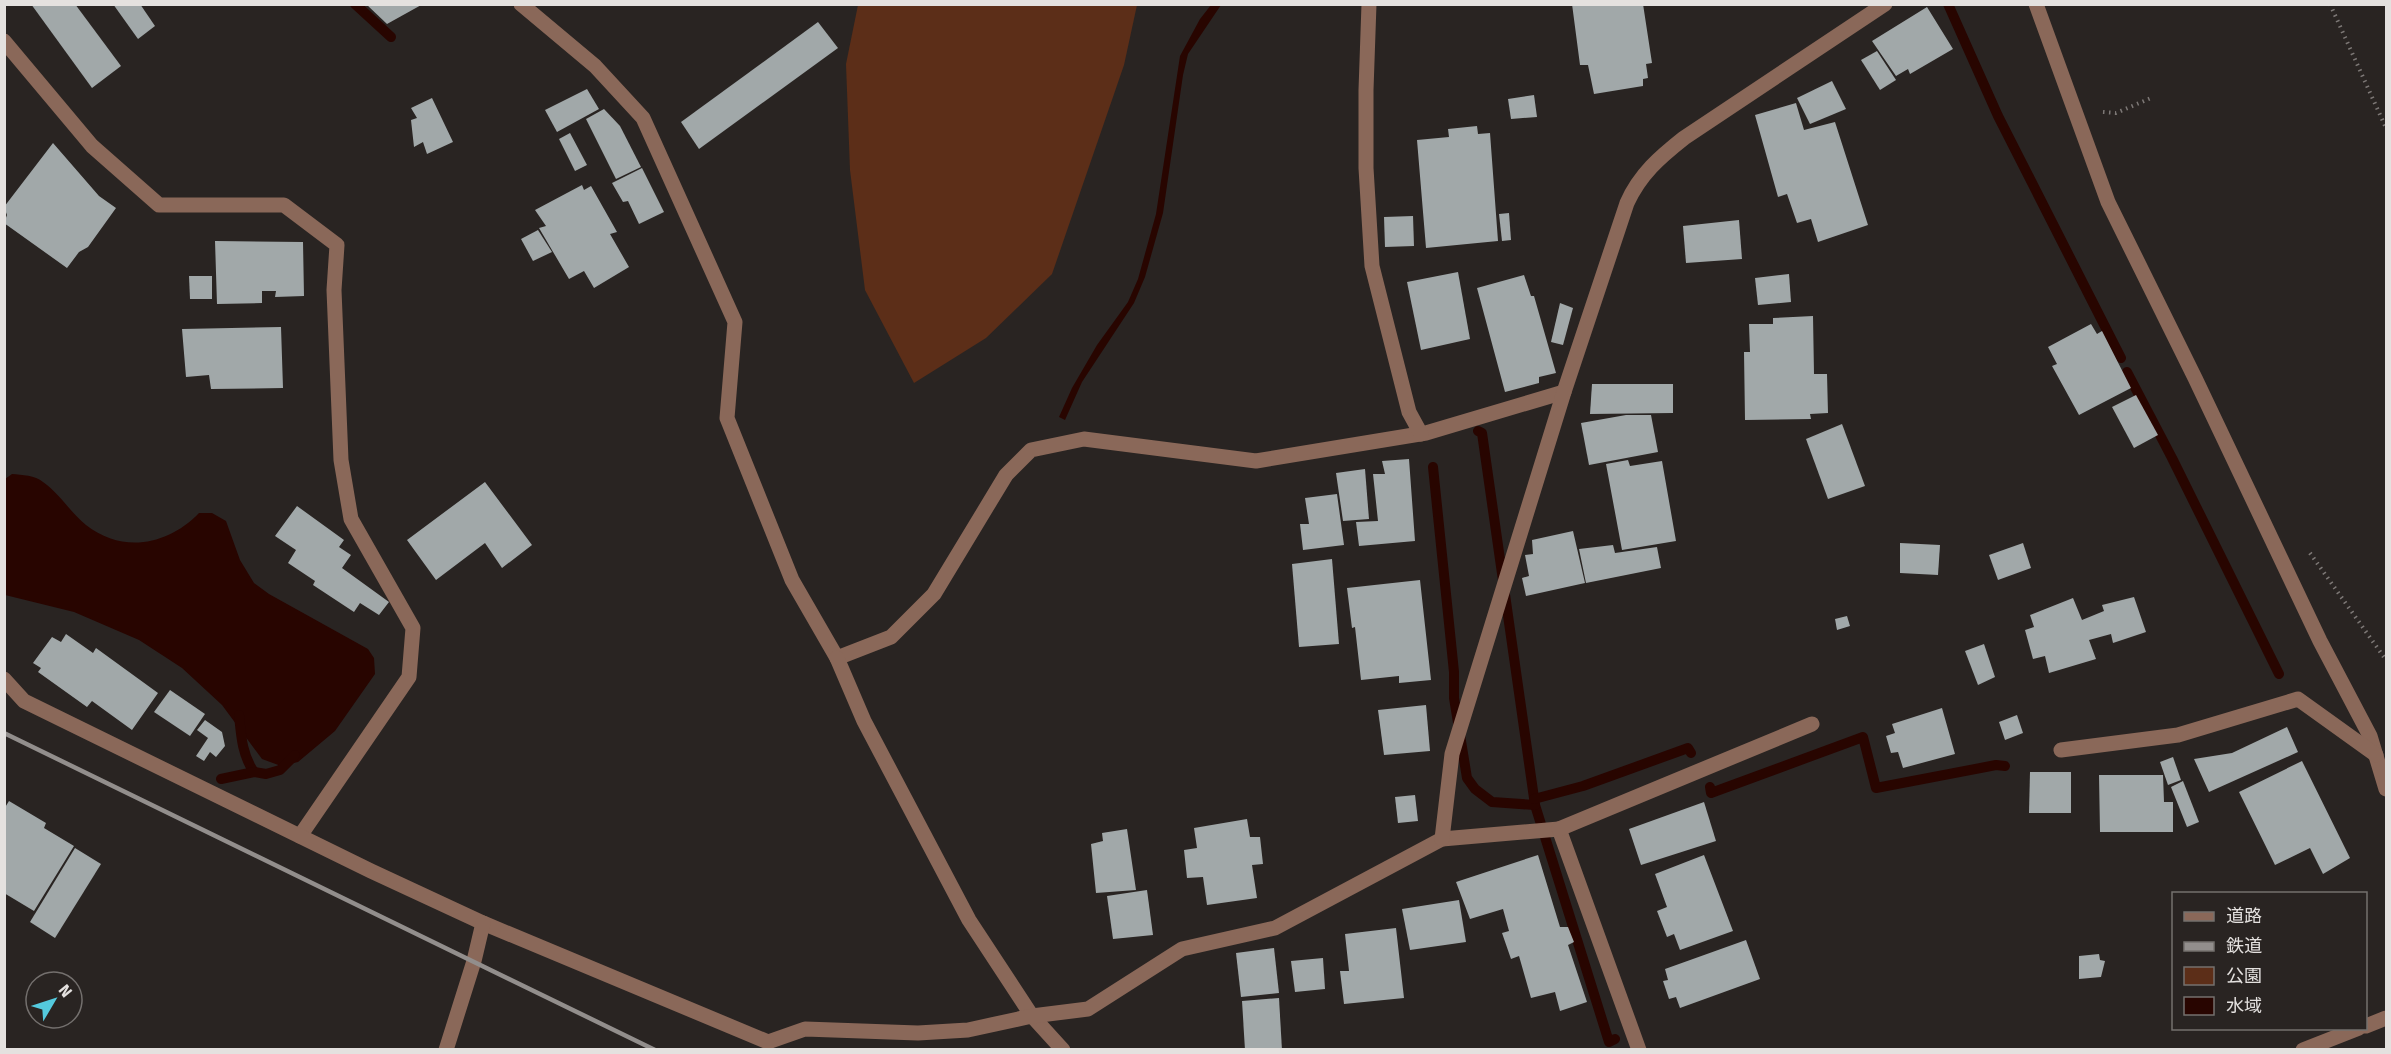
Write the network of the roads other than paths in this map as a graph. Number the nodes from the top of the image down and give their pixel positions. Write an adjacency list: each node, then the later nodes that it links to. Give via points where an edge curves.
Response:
1 (521, 4): 8 (street, via 595,66 643,118 735,322 727,418 792,579)
2 (1369, 4): 7 (street, via 1366,168 1372,266 1409,412)
3 (1885, 4): 6 (street, via 1684,138 1636,183)
4 (2036, 4): 12 (street, via 2108,202)
5 (4, 41): 15 (street, via 92,146 159,205 284,205 337,245 334,290 340,460 351,519 413,628 410,677)
6 (1564, 392): 7 (street); 16 (street, via 1452,754)
7 (1421, 434): 8 (street, via 1256,461 1084,440 1031,450 1006,475 934,594 891,637)
8 (837, 658): 18 (street, via 864,721 969,920)
9 (4, 679): 15 (street, via 24,701)
10 (1812, 724): 14 (street)
11 (2061, 750): 12 (street, via 2178,735 2298,699)
12 (2376, 755): 13 (street)
13 (2386, 789)
14 (1559, 829): 16 (street); 24 (street)
15 (300, 836): 17 (street)
16 (1443, 839): 18 (street, via 1275,928 1182,949 1088,1009)
17 (483, 923): 18 (street, via 768,1042 805,1029 918,1033 968,1030); 22 (street)
18 (1032, 1016): 23 (street)
19 (2386, 1018): 20 (street)
20 (2367, 1026)
21 (2356, 1030): 25 (street)
22 (446, 1050)
23 (1063, 1050)
24 (1639, 1050)
25 (2303, 1050)

